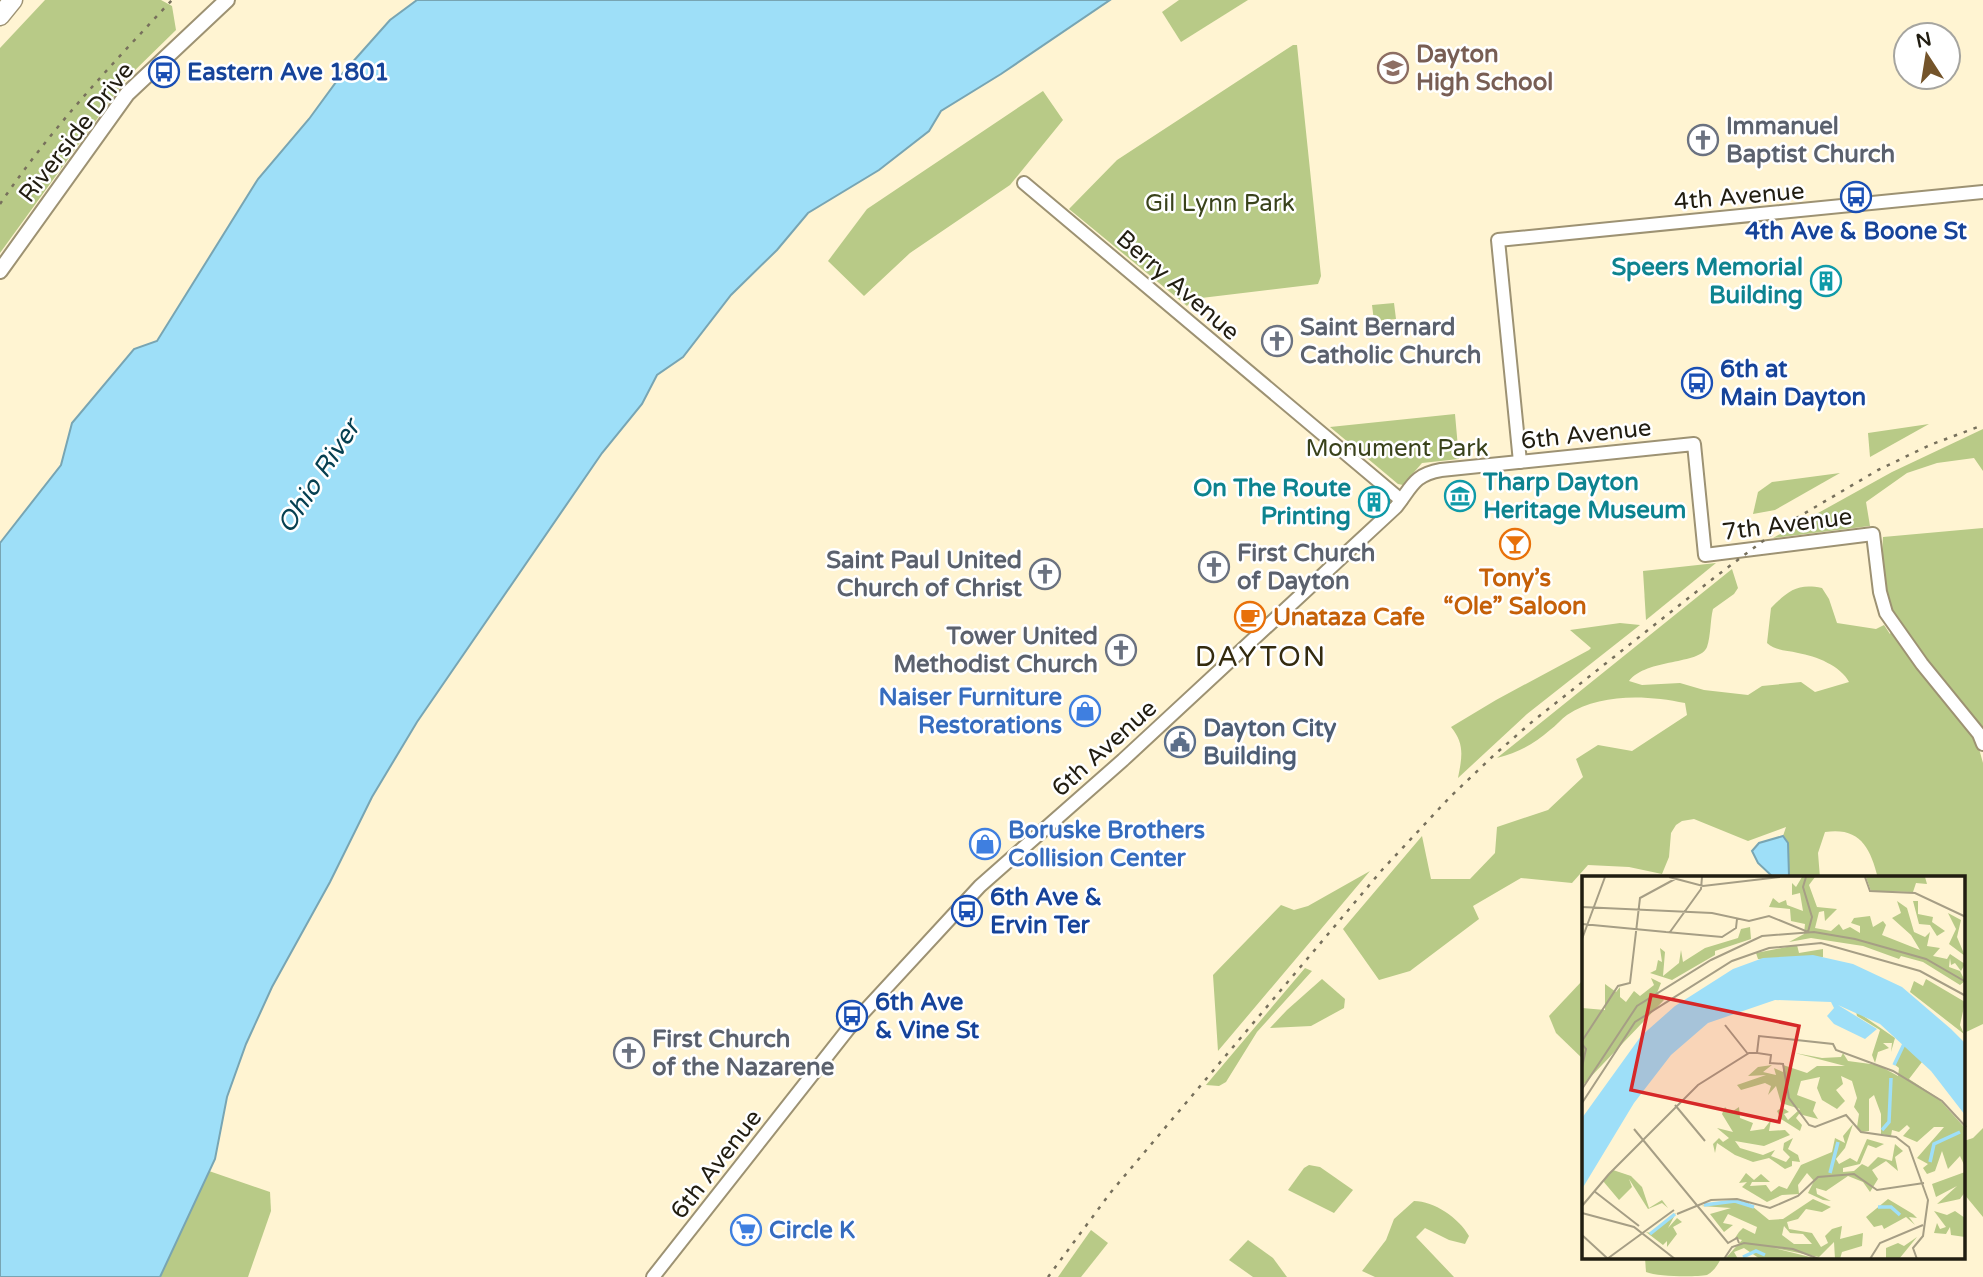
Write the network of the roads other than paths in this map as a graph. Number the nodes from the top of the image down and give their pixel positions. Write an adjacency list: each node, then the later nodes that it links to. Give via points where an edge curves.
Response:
1 (13, 0): 3 (highway)
2 (227, 0): 6 (main road, Riverside Drive, via 127,94)
3 (0, 16)
4 (1024, 183): 8 (street, Berry Avenue)
5 (1983, 192): 7 (street, 4th Avenue, via 1498,240)
6 (0, 271)
7 (1520, 462): 8 (street, 6th Avenue, via 1432,472 1413,482); 9 (street, 6th Avenue, via 1694,444)
8 (1401, 500): 11 (street, 6th Avenue, via 1123,760 979,886 849,1028)
9 (1705, 555): 10 (street, 7th Avenue, via 1873,534 1886,612)
10 (1983, 744)
11 (653, 1277)

